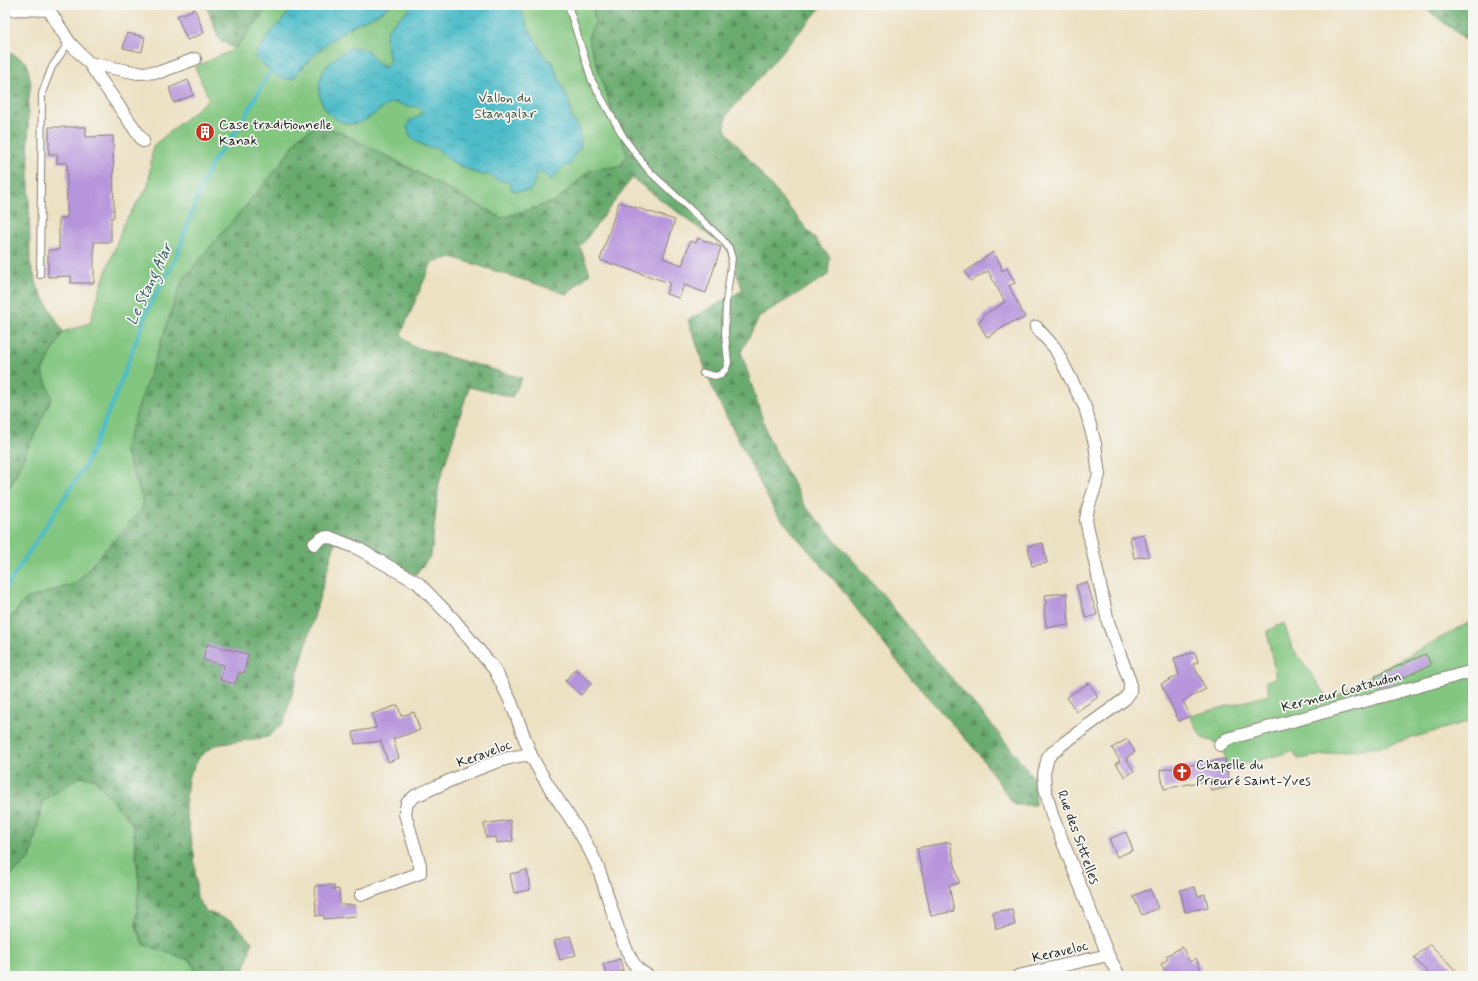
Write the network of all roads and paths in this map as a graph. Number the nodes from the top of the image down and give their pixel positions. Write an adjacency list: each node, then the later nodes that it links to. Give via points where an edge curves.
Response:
1 (568, 5): 10 (lane, via 592,81 624,138 649,171 729,248 732,258 725,333 728,362 721,374 715,376)
2 (47, 8): 3 (street); 4 (street)
3 (5, 10)
4 (69, 42): 6 (street); 8 (lane, via 52,67 42,93)
5 (196, 59): 6 (street, via 160,72 138,73)
6 (89, 63): 7 (street)
7 (143, 141)
8 (40, 275)
9 (1036, 327): 16 (street, Rue des Sittelles, via 1055,348 1085,407 1099,475 1086,520 1108,622 1130,682 1130,692 1124,699 1048,757 1044,774 1052,816)
10 (703, 372)
11 (314, 544): 14 (street, via 322,538 329,537 357,548 418,583 454,620 495,670 511,702)
12 (1473, 671): 13 (street, Kermeur Coataudon, via 1227,738)
13 (1220, 745)
14 (531, 755): 15 (street, Keraveloc, via 503,760 415,796 407,803 405,814 420,873); 17 (street, Keraveloc, via 539,772 577,827 597,866 630,956 639,970)
15 (362, 895)
16 (1108, 955): 18 (street, Keraveloc); 19 (street, Rue des Sittelles)
17 (648, 976)
18 (1018, 976)
19 (1119, 976)

